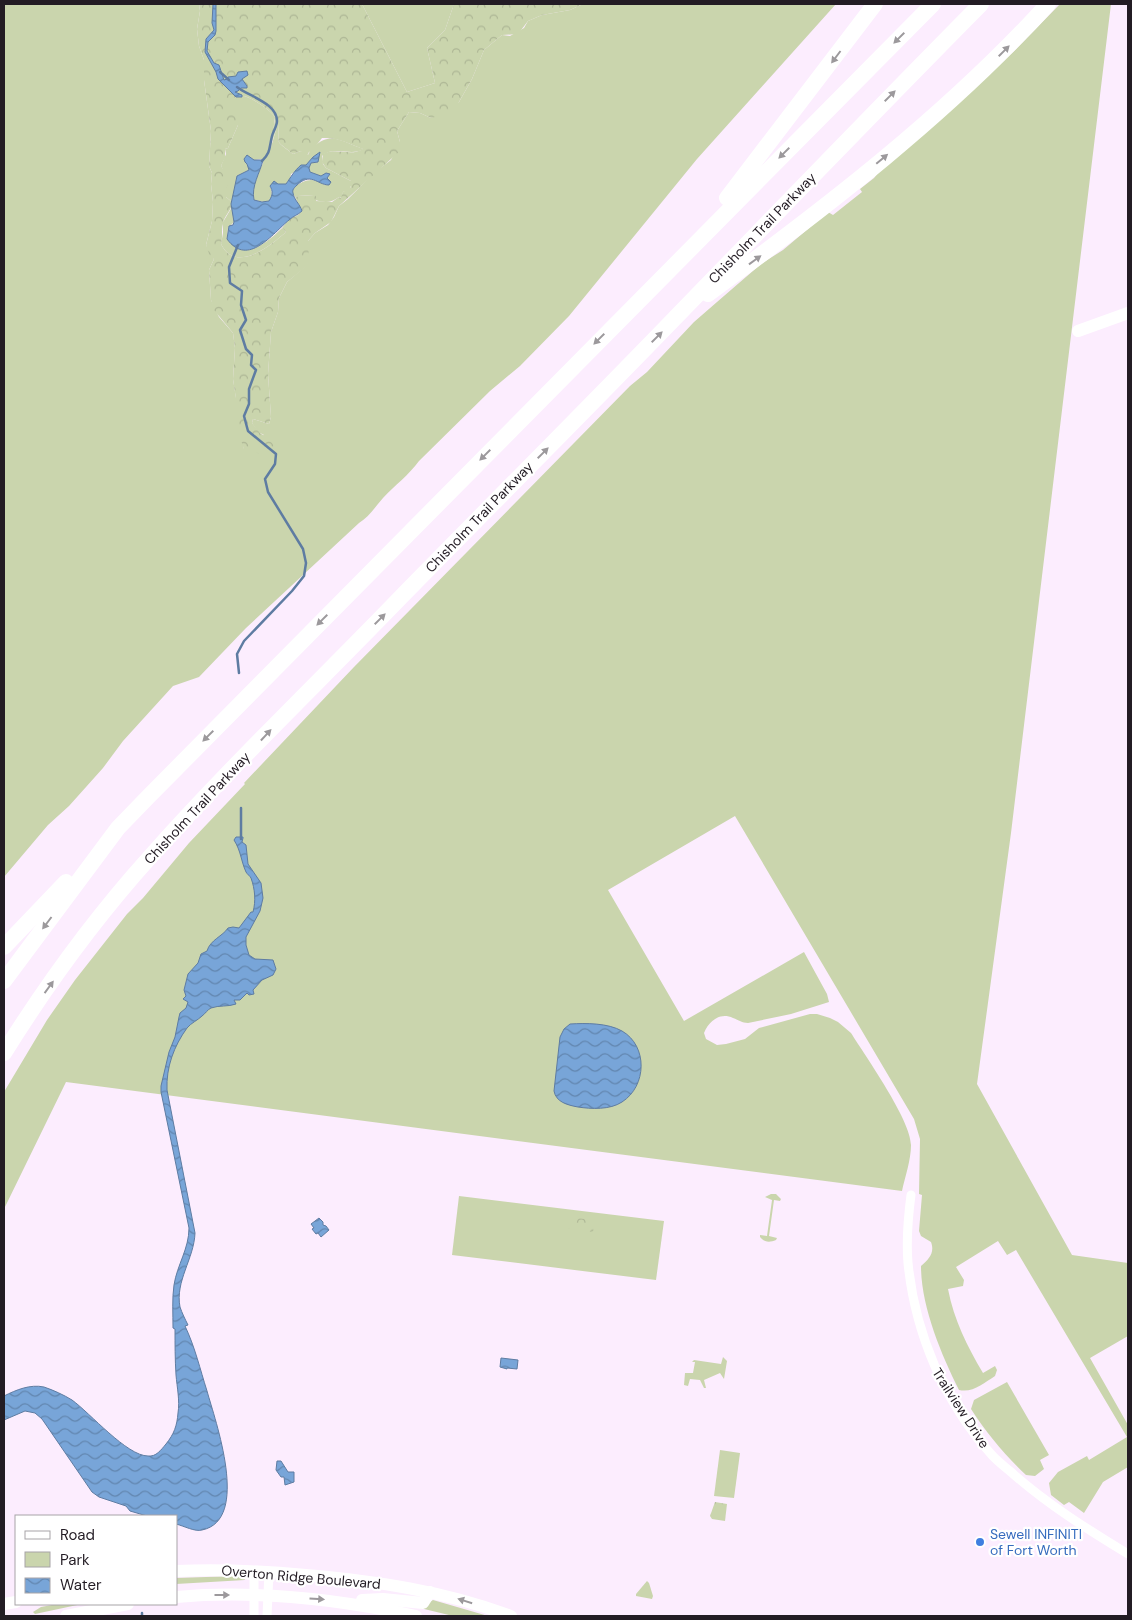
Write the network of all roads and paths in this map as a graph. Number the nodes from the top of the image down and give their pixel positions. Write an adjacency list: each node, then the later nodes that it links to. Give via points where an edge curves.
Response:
1 (876, 4): 5 (highway, one-way to 5)
2 (933, 4): 5 (highway, one-way to 5)
3 (981, 4): 7 (highway, Chisholm Trail Parkway, one-way to 3)
4 (1048, 4): 7 (highway, one-way to 4, via 776,245 880,161 985,70)
5 (683, 255): 9 (highway, one-way to 9)
6 (1128, 313): 8 (street)
7 (673, 320): 12 (highway, Chisholm Trail Parkway, one-way to 7, via 114,899 175,829)
8 (1078, 331)
9 (118, 828): 10 (highway); 11 (highway, one-way to 11)
10 (4, 947)
11 (4, 981)
12 (20, 1026): 13 (highway, Chisholm Trail Parkway); 14 (highway)
13 (4, 1053)
14 (4, 1065)
15 (911, 1195): 16 (street, Trailview Drive, via 908,1263 920,1326 932,1361 969,1426 991,1455 1032,1491)
16 (1128, 1554)
17 (178, 1571): 18 (street, Overton Ridge Boulevard)
18 (254, 1571): 19 (street, Overton Ridge Boulevard); 21 (street)
19 (269, 1572): 20 (street, Overton Ridge Boulevard, via 362,1580); 22 (street)
20 (430, 1592): 24 (street, via 423,1603 383,1599); 30 (street, Overton Ridge Boulevard, one-way to 20)
21 (254, 1596): 22 (street, Overton Ridge Boulevard); 23 (street, Overton Ridge Boulevard, one-way to 21); 27 (street)
22 (268, 1596): 24 (street, Overton Ridge Boulevard, one-way to 24); 28 (street)
23 (178, 1597)
24 (347, 1602): 29 (street, Overton Ridge Boulevard)
25 (123, 1605): 26 (street)
26 (66, 1616)
27 (254, 1616)
28 (268, 1616)
29 (416, 1616)
30 (511, 1616)

